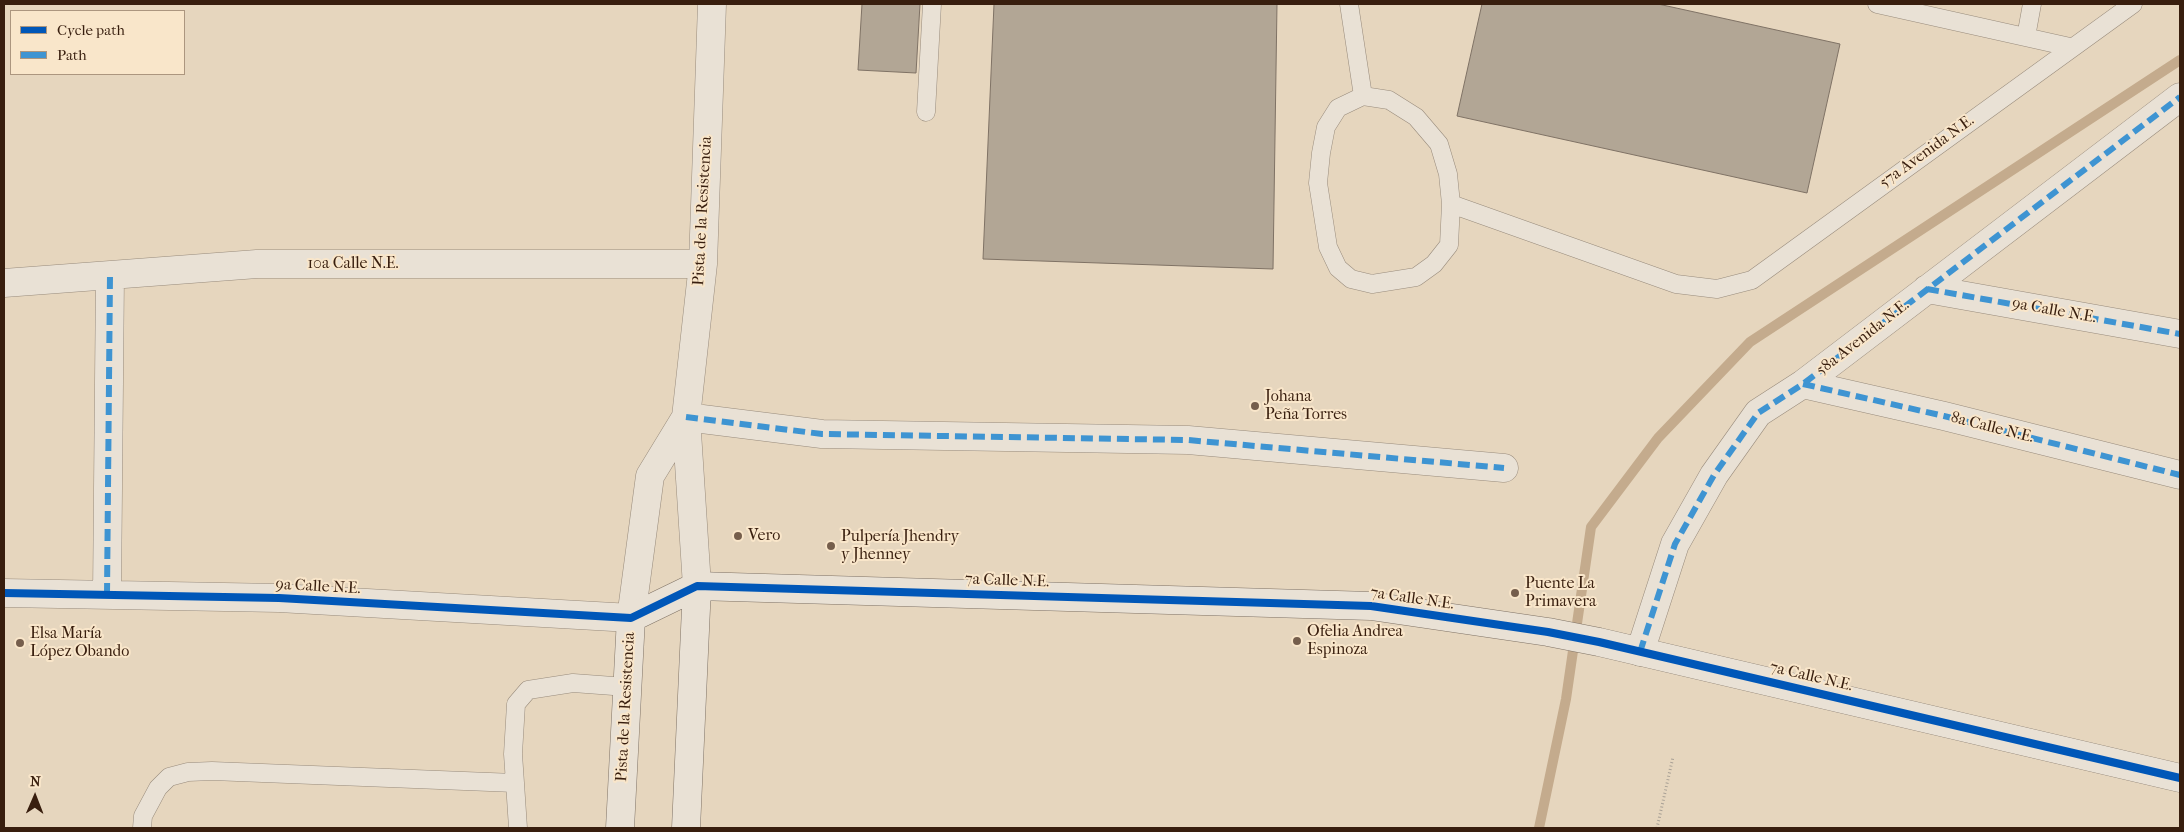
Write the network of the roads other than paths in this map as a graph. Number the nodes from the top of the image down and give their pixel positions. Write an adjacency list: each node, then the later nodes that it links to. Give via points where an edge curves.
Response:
1 (712, 4): 13 (street, Pista de la Resistencia)
2 (932, 4): 11 (lane)
3 (1349, 4): 9 (lane)
4 (1877, 4): 7 (lane)
5 (2032, 4): 7 (lane)
6 (2133, 4): 8 (lane, 57a Avenida N.E.)
7 (2026, 37): 8 (lane)
8 (2070, 47): 12 (lane, 57a Avenida N.E., via 1752,280 1717,289 1676,284)
9 (1362, 96): 12 (lane, via 1389,100 1416,116 1438,144 1448,174); 12 (lane, via 1338,108 1326,127 1321,153 1320,205 1328,247 1338,268 1351,279 1372,284 1416,276 1434,264 1450,245)
10 (2178, 99): 16 (street, 58a Avenida N.E.)
11 (926, 112)
12 (1451, 204)
13 (703, 264): 14 (street, 10a Calle N.E., via 257,264); 19 (street, Pista de la Resistencia)
14 (110, 275): 15 (street, 10a Calle N.E.); 24 (street)
15 (4, 283)
16 (1927, 289): 17 (street, 9a Calle N.E.); 18 (street, 58a Avenida N.E.)
17 (2180, 334)
18 (1803, 384): 21 (street, 8a Calle N.E.); 26 (street, 58a Avenida N.E., via 1758,413 1714,475 1675,544)
19 (686, 417): 20 (street, via 822,434 1188,440); 22 (street, Pista de la Resistencia); 25 (street, Pista de la Resistencia, via 650,476)
20 (1504, 468)
21 (2180, 475)
22 (697, 586): 25 (street, 7a Calle N.E.); 26 (street, 7a Calle N.E., via 1371,606 1548,632); 33 (street, Pista de la Resistencia)
23 (4, 594): 24 (street, 9a Calle N.E.)
24 (107, 595): 25 (street, 9a Calle N.E., via 279,598)
25 (631, 618): 27 (street, Pista de la Resistencia)
26 (1640, 652): 28 (street, 7a Calle N.E.)
27 (627, 687): 29 (lane, via 572,683 528,690 516,704); 32 (street, Pista de la Resistencia)
28 (2180, 778)
29 (515, 783): 30 (lane, via 188,772 169,777 158,788 143,816); 31 (lane)
30 (142, 828)
31 (518, 828)
32 (620, 828)
33 (686, 828)

